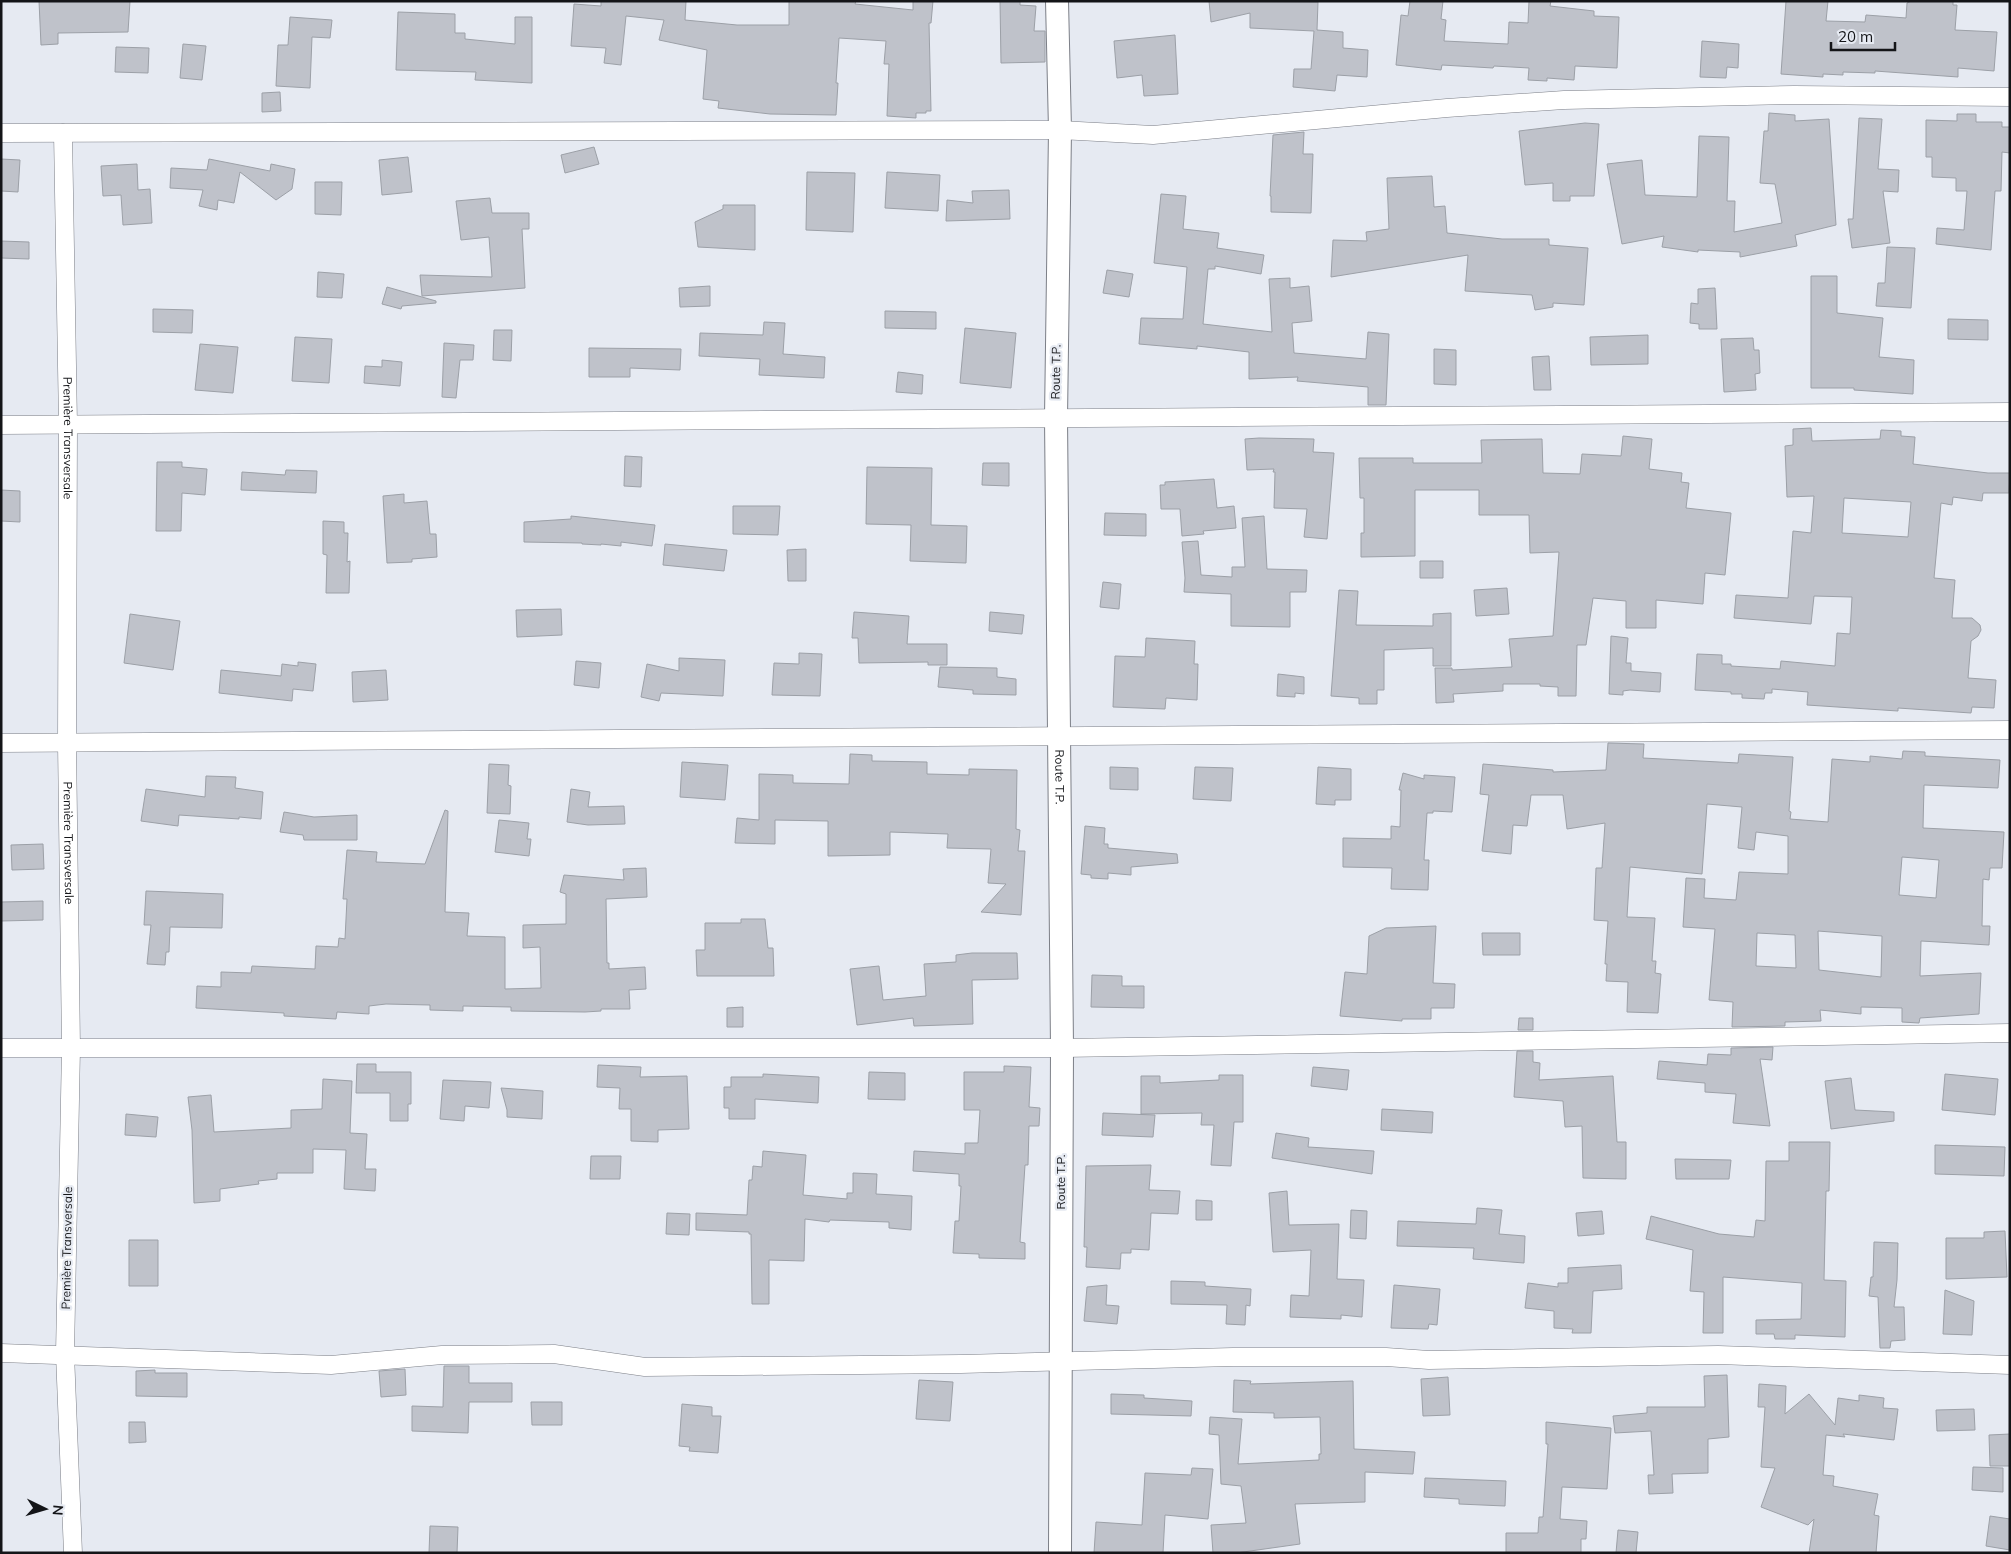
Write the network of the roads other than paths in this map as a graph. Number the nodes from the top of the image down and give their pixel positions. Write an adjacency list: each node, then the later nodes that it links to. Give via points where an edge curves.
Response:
1 (1057, 1): 3 (street, Route T.P.)
2 (2010, 97): 3 (street, via 1564,100 1153,135)
3 (1060, 130): 5 (street); 7 (street, Route T.P.)
4 (1, 133): 5 (street)
5 (64, 133): 8 (street, Première Transversale)
6 (2010, 412): 7 (street)
7 (1056, 418): 8 (street); 11 (street, Route T.P.)
8 (68, 424): 9 (street); 13 (street, Première Transversale)
9 (1, 425)
10 (2010, 730): 11 (street)
11 (1060, 736): 13 (street); 17 (street, Route T.P.)
12 (1, 743): 13 (street)
13 (68, 743): 16 (street, Première Transversale)
14 (2010, 1034): 17 (street)
15 (1, 1048): 16 (street)
16 (70, 1048): 17 (street); 19 (street, Première Transversale)
17 (1062, 1048): 20 (street, Route T.P.)
18 (1, 1353): 19 (street)
19 (65, 1354): 20 (street, via 331,1365 442,1355 554,1354 645,1367); 22 (street, Première Transversale)
20 (1060, 1360): 21 (street, via 1233,1357 1429,1360 1718,1355); 23 (street, Route T.P.)
21 (2010, 1365)
22 (73, 1553)
23 (1060, 1553)

